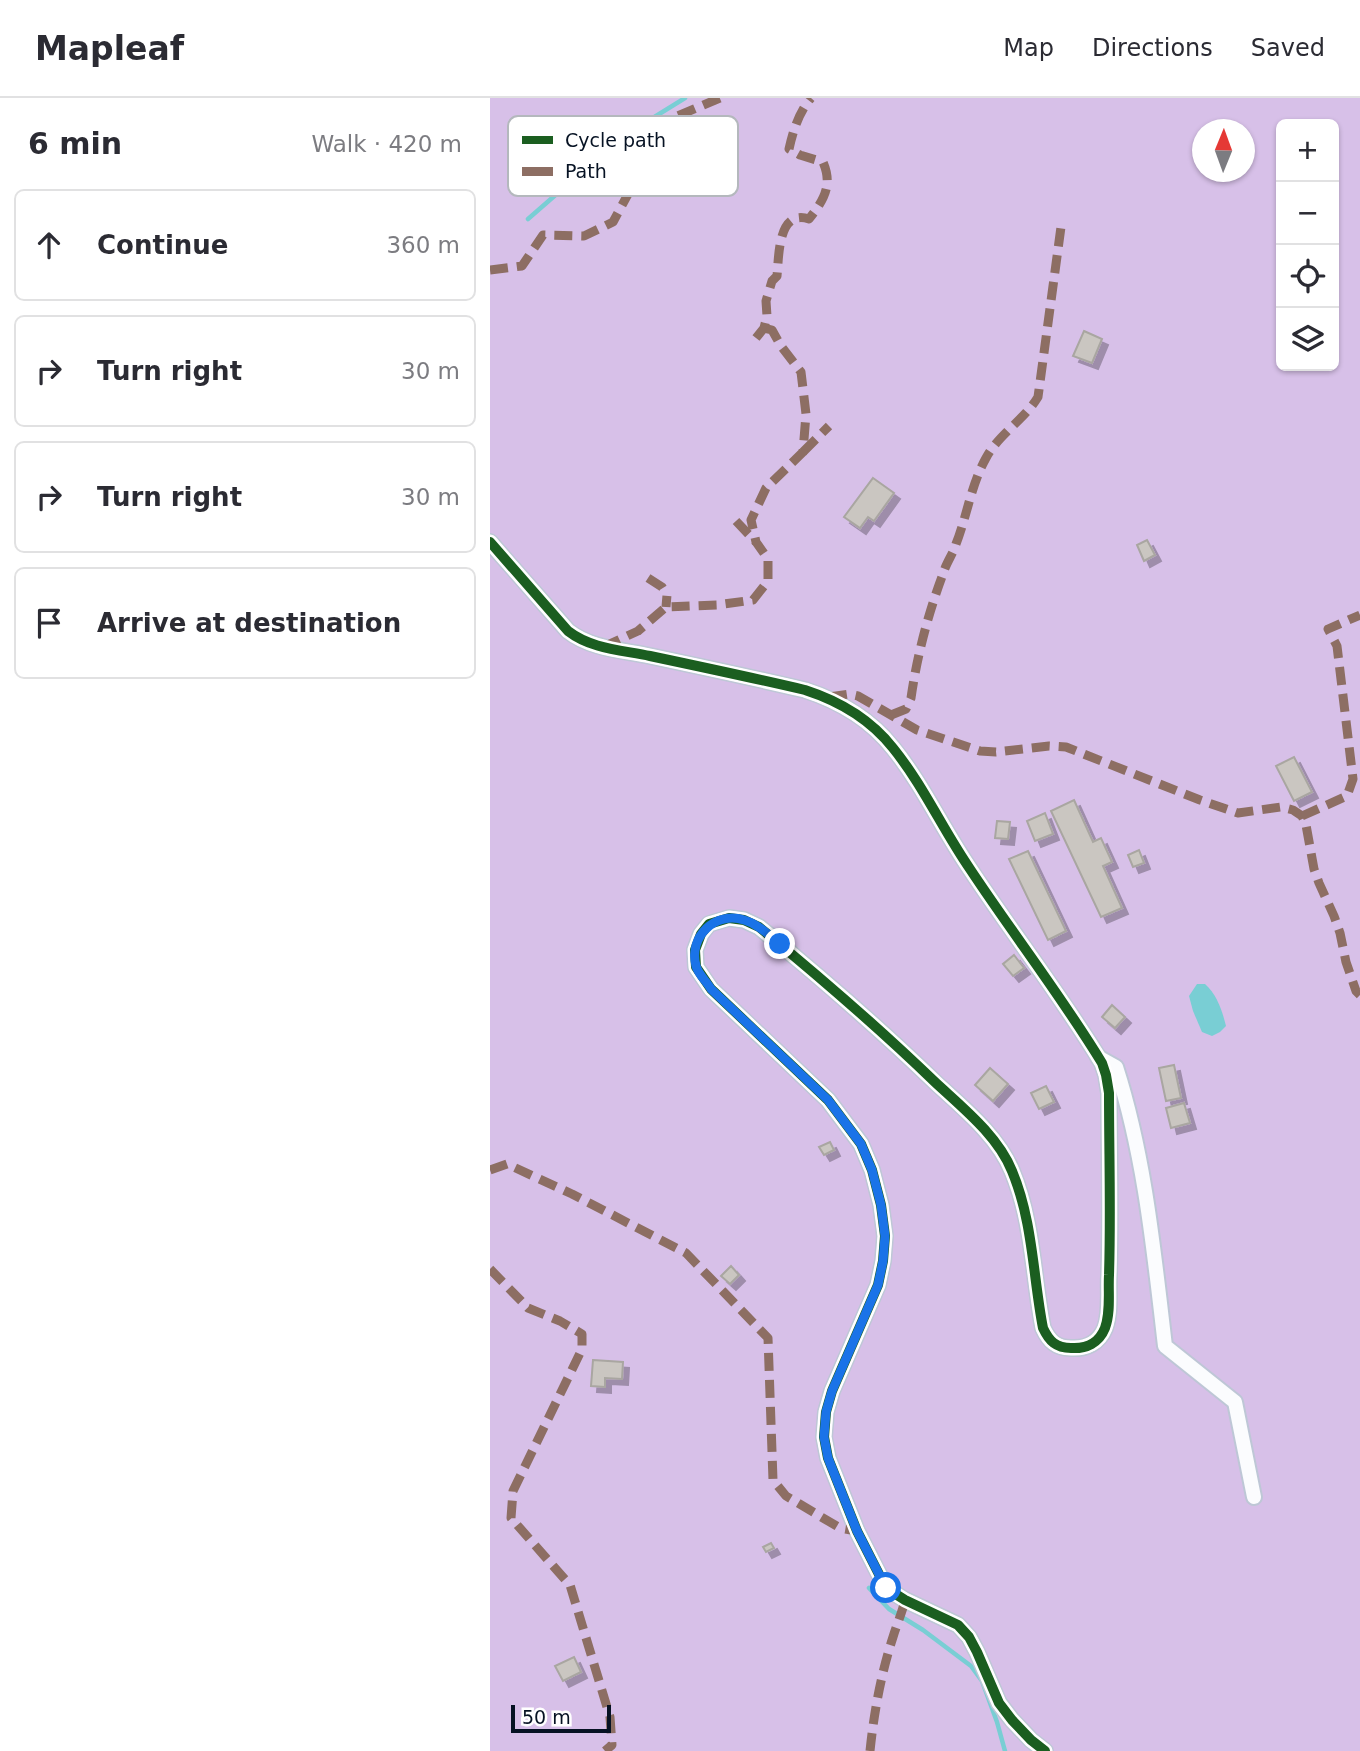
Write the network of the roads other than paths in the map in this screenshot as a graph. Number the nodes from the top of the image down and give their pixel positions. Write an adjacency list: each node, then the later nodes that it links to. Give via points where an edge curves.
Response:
1 (490, 542): 2 (street, via 578,639 805,690 855,713 873,728 892,747 968,868)
2 (1098, 1057): 3 (street, via 1116,1067 1123,1088 1151,1231 1165,1346 1235,1402); 4 (street, via 1109,1093 1107,1316 1094,1344 1058,1347 1043,1328 1025,1213 1013,1173 984,1129 890,1039 759,927 729,918 709,924 695,950 696,967 711,989 828,1100 861,1144 872,1170 885,1236 883,1261 878,1285 832,1391 824,1437 857,1531 886,1588 958,1625 969,1637 999,1703)
3 (1254, 1497)
4 (1045, 1751)

